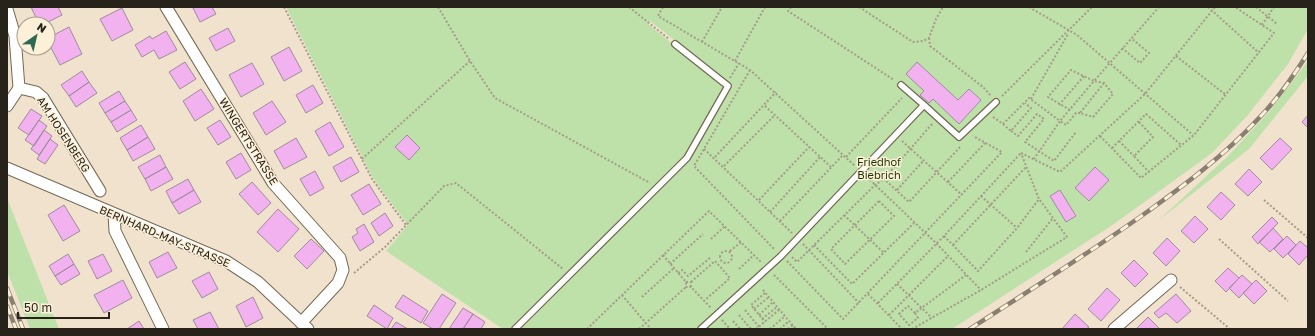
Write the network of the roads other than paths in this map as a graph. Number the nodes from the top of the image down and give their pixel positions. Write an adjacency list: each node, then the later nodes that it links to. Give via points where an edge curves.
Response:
1 (166, 7): 13 (street, WINGERTSTRASSE, via 273,183 340,258 342,277)
2 (7, 9): 5 (street, via 15,36)
3 (675, 44): 15 (lane, via 728,86 687,158)
4 (901, 85): 7 (lane)
5 (19, 88): 8 (street); 10 (street, AM HOSENBERG, via 36,92 43,98)
6 (996, 102): 7 (lane, via 959,137)
7 (924, 105): 16 (lane, via 798,238)
8 (7, 106)
9 (7, 168): 11 (street, BERNHARD-MAY-STRASSE)
10 (100, 190)
11 (114, 214): 13 (street, BERNHARD-MAY-STRASSE, via 237,267 258,282); 14 (street, via 115,231)
12 (1171, 280): 17 (street)
13 (304, 326)
14 (163, 329)
15 (515, 329)
16 (701, 329)
17 (1114, 329)

